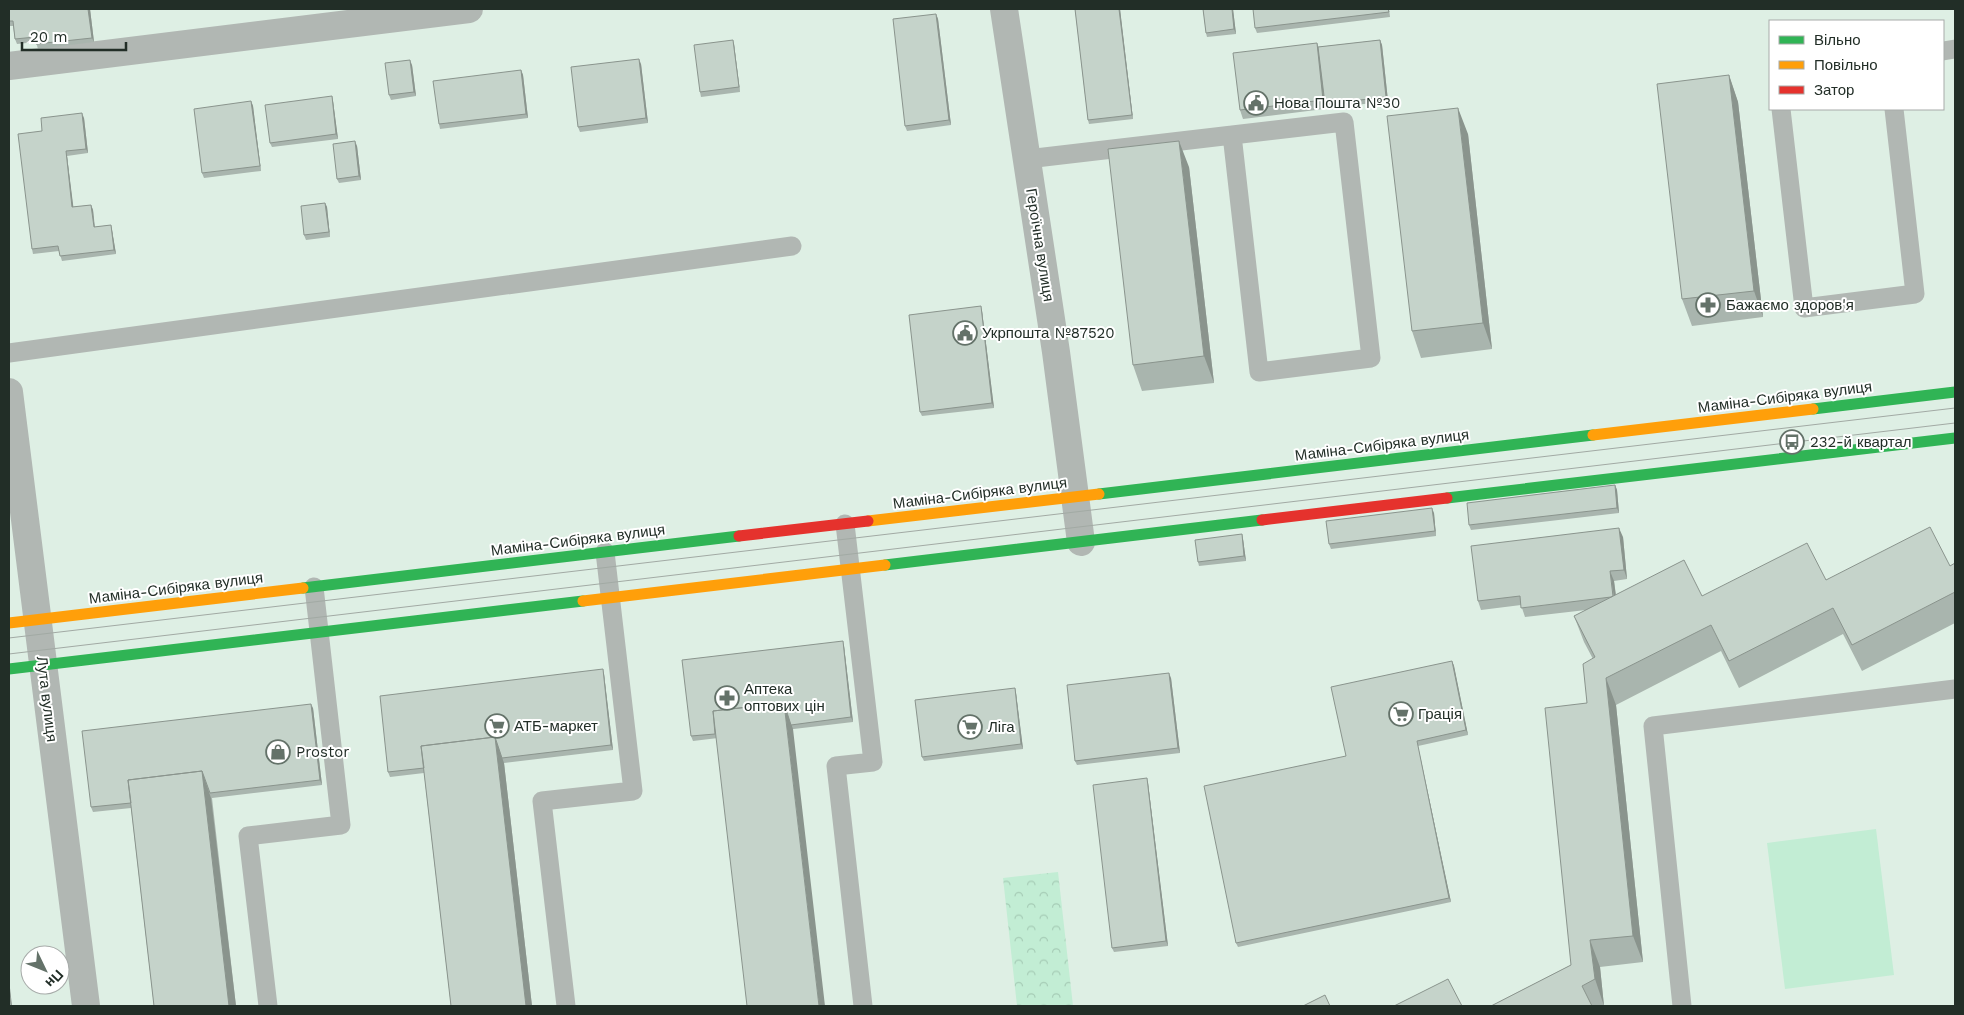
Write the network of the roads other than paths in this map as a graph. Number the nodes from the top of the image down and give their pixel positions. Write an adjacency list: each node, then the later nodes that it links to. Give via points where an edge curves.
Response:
1 (469, 9): 3 (street)
2 (1004, 9): 7 (street, Героїчна вулиця)
3 (9, 66)
4 (1781, 110): 5 (lane, via 1804,308 1915,294)
5 (1894, 110)
6 (1232, 135): 6 (lane, via 1344,122 1371,358 1259,372); 7 (lane)
7 (1027, 159): 13 (street, Героїчна вулиця)
8 (792, 246): 9 (lane)
9 (9, 353)
10 (9, 392): 20 (street, Лута вулиця)
11 (1955, 392): 13 (main road, Маміна-Сибіряка вулиця)
12 (1955, 438): 15 (main road)
13 (1076, 496): 14 (main road, Маміна-Сибіряка вулиця); 15 (street, Героїчна вулиця)
14 (845, 524): 16 (main road, Маміна-Сибіряка вулиця); 17 (lane)
15 (1081, 542): 17 (main road)
16 (605, 552): 18 (main road, Маміна-Сибіряка вулиця); 19 (lane)
17 (850, 570): 19 (main road); 29 (lane, via 872,762 836,766)
18 (314, 587): 20 (main road, Маміна-Сибіряка вулиця); 22 (lane)
19 (610, 598): 22 (main road); 28 (lane, via 633,791 542,801)
20 (37, 620): 21 (main road, Маміна-Сибіряка вулиця); 23 (street, Лута вулиця)
21 (9, 623)
22 (319, 633): 23 (main road); 27 (lane, via 341,825 248,836)
23 (43, 665): 24 (main road); 26 (street, Лута вулиця)
24 (9, 669)
25 (1955, 689): 30 (lane, via 1653,726)
26 (86, 1006)
27 (268, 1006)
28 (566, 1006)
29 (863, 1006)
30 (1682, 1006)

